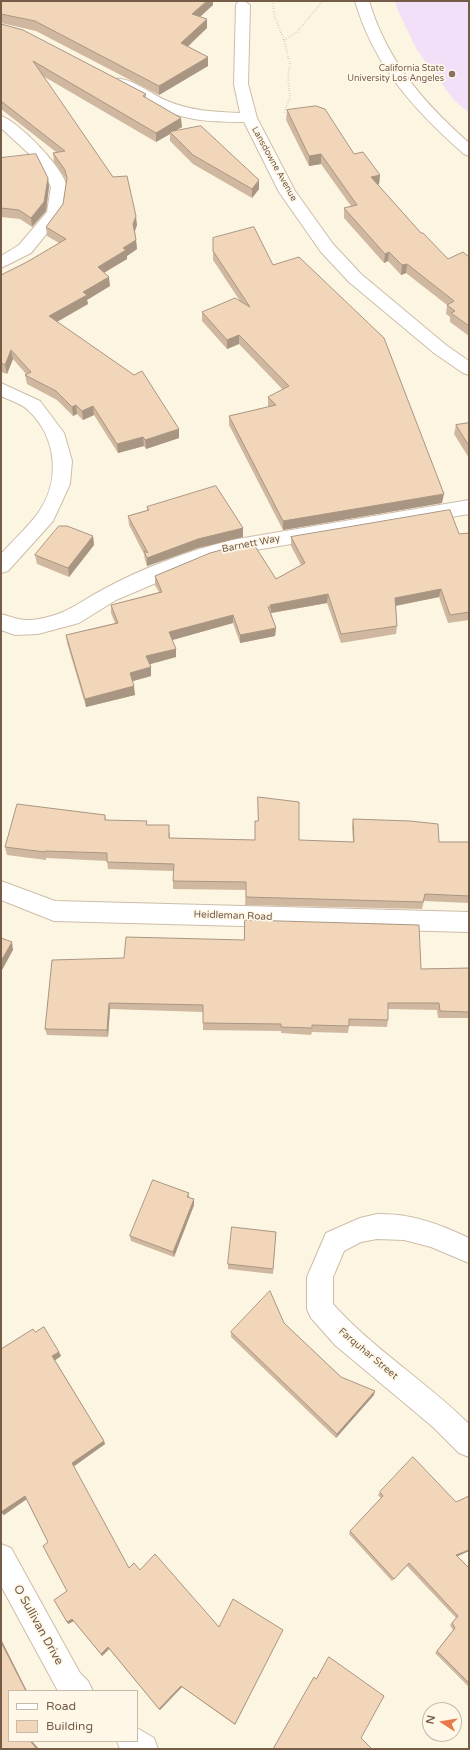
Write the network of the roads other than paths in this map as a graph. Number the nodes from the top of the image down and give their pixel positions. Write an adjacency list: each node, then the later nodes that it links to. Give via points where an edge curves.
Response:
1 (362, 1): 6 (street, via 379,46 405,86 435,121)
2 (243, 5): 4 (street, Lansdowne Avenue, via 240,84)
3 (106, 75): 4 (street, via 162,104 186,113)
4 (249, 118): 8 (street, Lansdowne Avenue, via 287,192 327,248 379,298 440,349)
5 (1, 121): 7 (street, via 44,160 59,187 55,214 26,249)
6 (469, 151)
7 (1, 263)
8 (469, 369)
9 (1, 389): 11 (street, via 34,405 55,433 63,461 61,484 46,516)
10 (469, 507): 12 (street, Barnett Way, via 232,546 158,573 110,595 72,618 38,627 15,628)
11 (1, 566)
12 (1, 621)
13 (1, 890): 14 (street, Heidleman Road, via 54,911)
14 (469, 922)
15 (469, 1251): 16 (street, Farquhar Street, via 451,1242 400,1225 363,1228 335,1242 320,1277 320,1309 344,1336 443,1417)
16 (469, 1443)
17 (1, 1558): 18 (street, O Sullivan Drive, via 70,1683)
18 (77, 1690)
19 (133, 1742): 20 (street)
20 (143, 1749)

